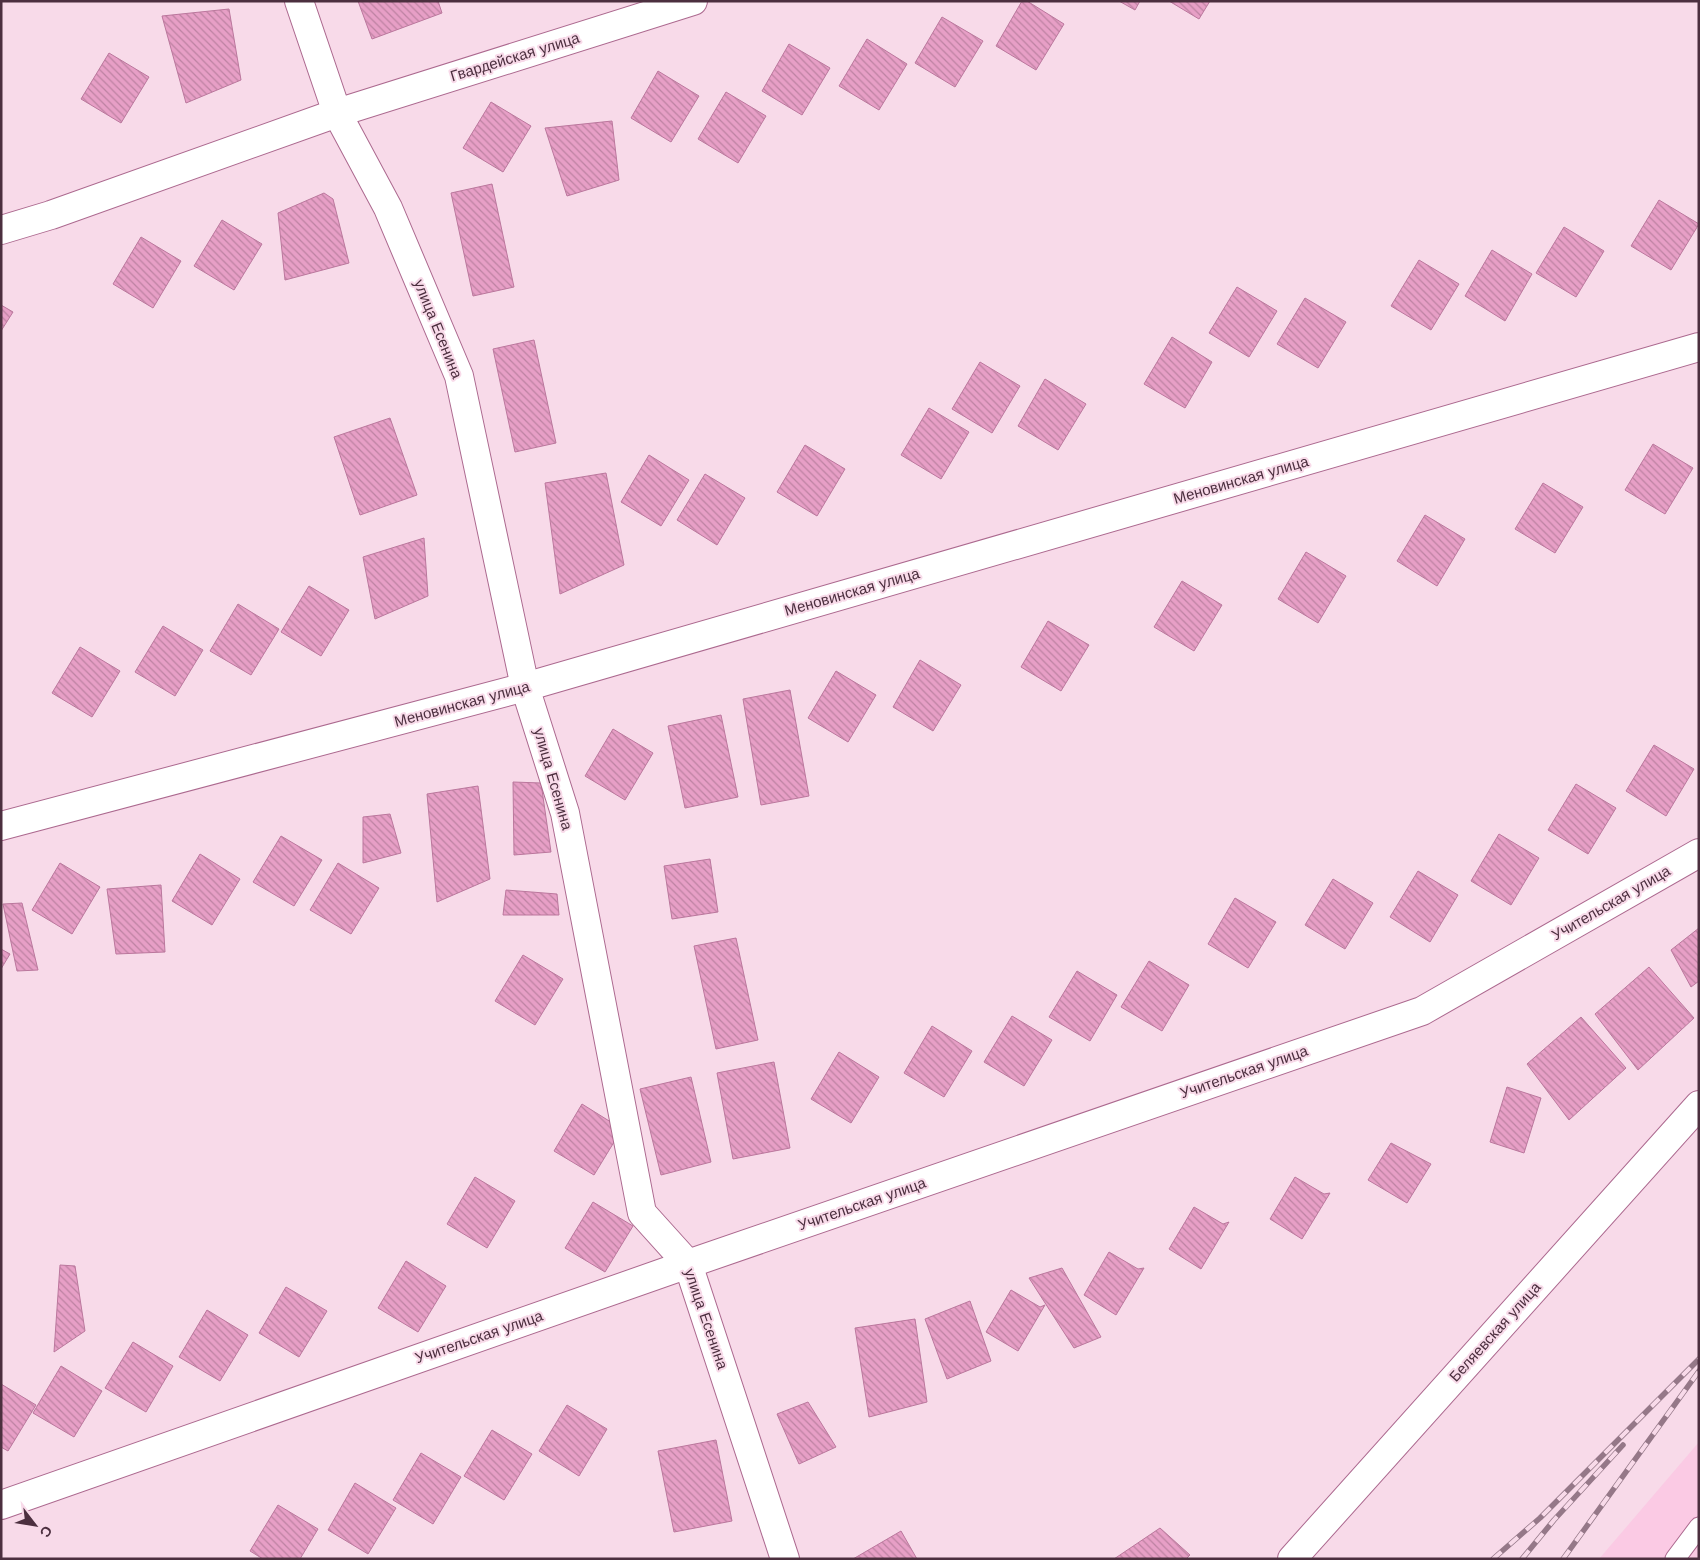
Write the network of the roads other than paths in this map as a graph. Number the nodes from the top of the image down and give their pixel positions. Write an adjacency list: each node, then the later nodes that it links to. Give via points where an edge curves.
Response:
1 (298, 1): 3 (street, улица Есенина)
2 (693, 1): 3 (street, Гвардейская улица)
3 (338, 113): 4 (street, Гвардейская улица); 6 (street, улица Есенина, via 388,208 459,376)
4 (1, 230)
5 (1699, 347): 6 (street, Меновинская улица)
6 (525, 687): 7 (street, Меновинская улица); 10 (street, улица Есенина, via 565,813 642,1212)
7 (1, 826)
8 (1699, 853): 10 (street, Учительская улица, via 1422,1011)
9 (1699, 1105): 14 (street, Беляевская улица)
10 (688, 1264): 11 (street, Учительская улица); 13 (street, улица Есенина)
11 (1, 1505)
12 (1699, 1527): 15 (lane)
13 (785, 1559)
14 (1292, 1559)
15 (1675, 1559)

